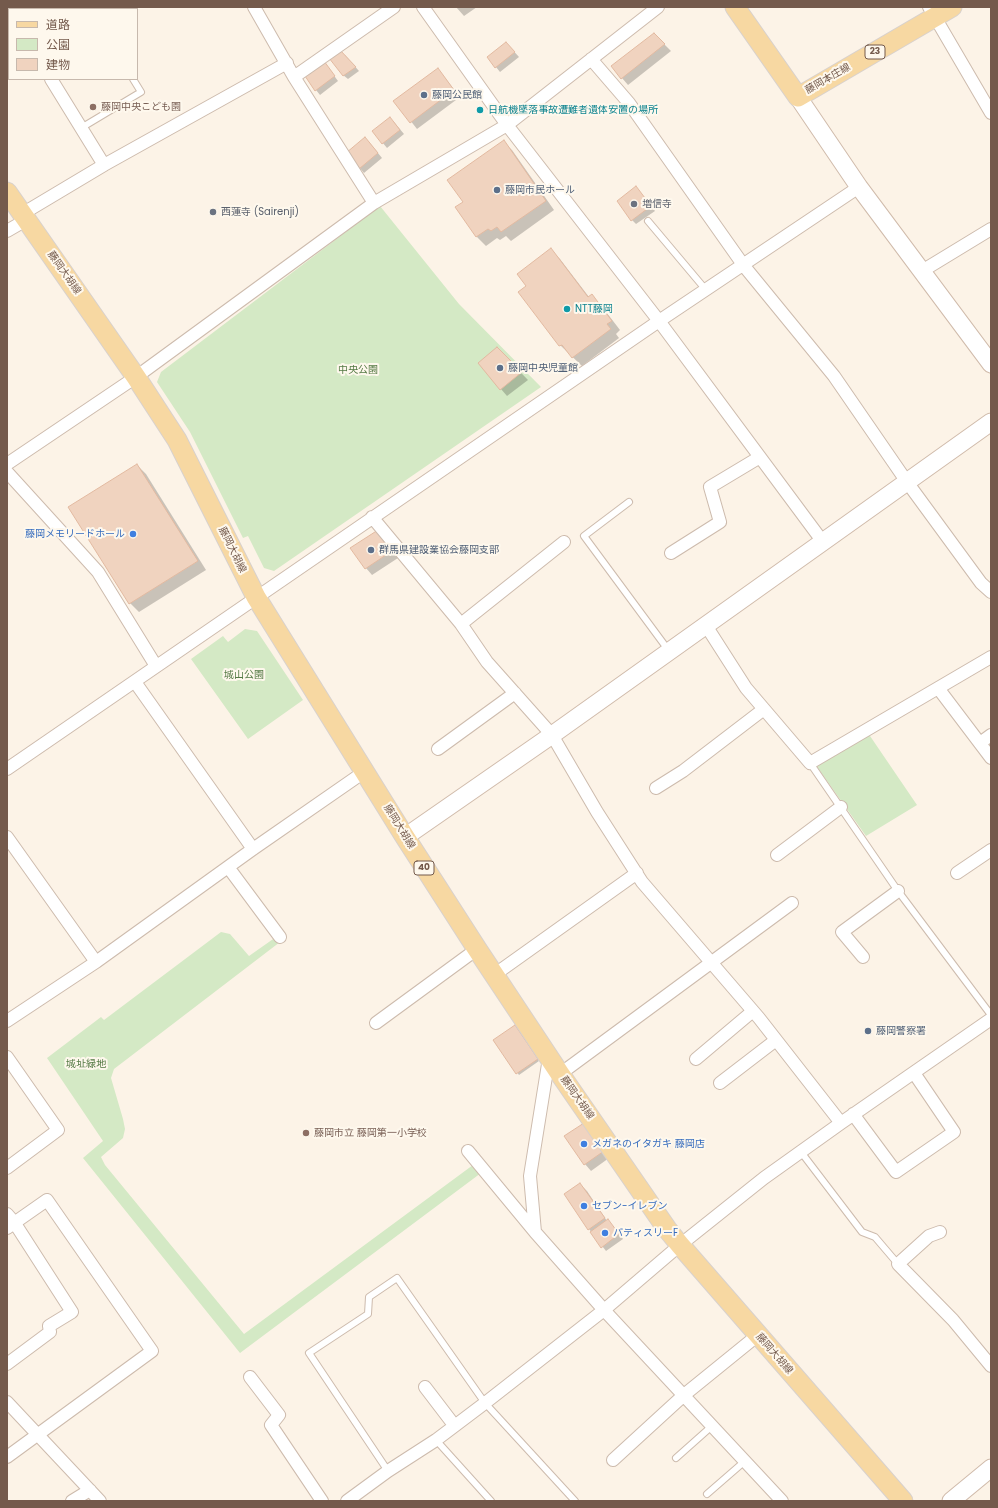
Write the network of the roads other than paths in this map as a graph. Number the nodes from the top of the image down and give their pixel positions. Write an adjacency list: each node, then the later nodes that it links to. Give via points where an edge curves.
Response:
1 (254, 7): 9 (street)
2 (394, 7): 10 (street)
3 (423, 7): 15 (street)
4 (658, 7): 8 (street)
5 (735, 7): 13 (main road, 藤岡本庄線)
6 (952, 7): 7 (main road, 藤岡本庄線 / 23)
7 (932, 12): 13 (main road, 藤岡本庄線 / 23); 14 (street)
8 (591, 59): 15 (street); 25 (street, via 629,103)
9 (287, 63): 10 (street); 17 (street)
10 (294, 78): 20 (street)
11 (52, 80): 16 (street)
12 (134, 80): 16 (lane, via 141,92)
13 (798, 97): 18 (street)
14 (991, 113)
15 (507, 125): 20 (street); 28 (street)
16 (81, 128): 17 (street)
17 (104, 165): 21 (street)
18 (859, 187): 25 (street); 26 (street)
19 (7, 192): 21 (main road, 藤岡大胡線 / 40)
20 (374, 203): 30 (street)
21 (24, 217): 24 (street); 30 (main road, 藤岡大胡線 / 40)
22 (648, 220): 27 (lane)
23 (991, 228): 26 (street)
24 (7, 231)
25 (744, 266): 27 (street); 35 (street, via 834,376)
26 (922, 271): 29 (street)
27 (707, 290): 28 (street)
28 (659, 321): 32 (street); 37 (street)
29 (991, 364)
30 (136, 377): 33 (street); 42 (main road, 藤岡大胡線 / 40, via 177,440)
31 (991, 422): 35 (street)
32 (760, 457): 39 (street); 40 (street, via 710,487 720,522)
33 (7, 464)
34 (7, 472): 47 (street, via 98,572)
35 (907, 482): 39 (street); 41 (street, via 981,583)
36 (629, 502): 45 (lane, via 584,536)
37 (372, 518): 42 (street); 43 (street)
38 (564, 542): 43 (street)
39 (823, 542): 44 (street)
40 (671, 553)
41 (991, 592)
42 (256, 597): 47 (street); 59 (main road, 藤岡大胡線 / 40)
43 (461, 624): 50 (street, via 487,662)
44 (706, 624): 45 (street); 51 (street, via 746,688)
45 (669, 651): 52 (street)
46 (991, 657): 49 (street)
47 (156, 666): 48 (street)
48 (135, 682): 58 (street); 64 (street)
49 (938, 688): 54 (street); 57 (street)
50 (515, 693): 52 (street); 55 (street)
51 (764, 709): 57 (street); 60 (street, via 683,771)
52 (552, 734): 62 (street); 68 (street)
53 (991, 735): 54 (street)
54 (980, 743): 56 (street)
55 (438, 749)
56 (991, 758)
57 (810, 762): 61 (lane)
58 (7, 769)
59 (364, 772): 62 (main road, 藤岡大胡線 / 40); 64 (street)
60 (656, 788)
61 (841, 807): 66 (street); 70 (lane)
62 (405, 836): 73 (main road, 藤岡大胡線 / 40)
63 (7, 837): 75 (street)
64 (253, 849): 67 (street)
65 (991, 850): 69 (street)
66 (777, 855)
67 (228, 867): 72 (street); 75 (street)
68 (636, 873): 76 (street); 77 (street)
69 (957, 873)
70 (898, 891): 74 (street, via 842,932); 79 (lane)
71 (792, 903): 76 (street)
72 (280, 937)
73 (477, 949): 77 (main road, 藤岡大胡線 / 40); 82 (street)
74 (863, 957)
75 (96, 962): 81 (street)
76 (712, 964): 78 (street); 88 (street)
77 (494, 975): 85 (main road, 藤岡大胡線 / 40)
78 (753, 1011): 83 (street); 86 (street)
79 (991, 1015)
80 (991, 1019): 87 (street)
81 (7, 1021)
82 (376, 1023)
83 (776, 1040): 89 (street); 91 (street)
84 (7, 1057): 94 (street, via 58,1130)
85 (549, 1058): 88 (main road, 藤岡大胡線 / 40); 96 (street, via 530,1176)
86 (696, 1059)
87 (914, 1072): 90 (street); 90 (street, via 954,1132 896,1172)
88 (560, 1074): 98 (main road, 藤岡大胡線 / 40)
89 (720, 1083)
90 (853, 1114): 91 (street)
91 (841, 1123): 93 (street)
92 (468, 1151): 96 (street)
93 (801, 1152): 98 (street); 99 (lane, via 862,1232 875,1237)
94 (7, 1168)
95 (9, 1221): 102 (street, via 72,1312 49,1326 50,1332); 111 (street, via 46,1200 152,1350)
96 (535, 1232): 100 (street)
97 (940, 1232): 99 (street, via 929,1236)
98 (680, 1245): 100 (street); 101 (main road, 藤岡大胡線 / 40)
99 (898, 1264): 103 (street, via 953,1320)
100 (604, 1310): 106 (street); 108 (street)
101 (758, 1335): 106 (street); 128 (main road, 藤岡大胡線 / 40)
102 (7, 1364)
103 (991, 1366)
104 (250, 1377): 123 (street, via 279,1415 271,1425)
105 (425, 1387): 109 (street)
106 (684, 1395): 110 (street); 115 (street)
107 (7, 1402): 111 (street)
108 (485, 1403): 109 (street); 118 (lane, via 397,1278 369,1297 368,1314 309,1352); 126 (lane)
109 (454, 1425): 112 (street)
110 (712, 1426): 114 (lane); 116 (street)
111 (38, 1435): 113 (street); 119 (street)
112 (436, 1440): 118 (street); 125 (lane)
113 (7, 1457)
114 (676, 1458)
115 (613, 1460)
116 (745, 1461): 120 (lane); 127 (street)
117 (991, 1468): 129 (street)
118 (388, 1471): 124 (street)
119 (90, 1490): 121 (street); 122 (street)
120 (707, 1494)
121 (72, 1501)
122 (100, 1501)
123 (322, 1501)
124 (347, 1501)
125 (491, 1501)
126 (575, 1501)
127 (782, 1501)
128 (903, 1501)
129 (951, 1501)

